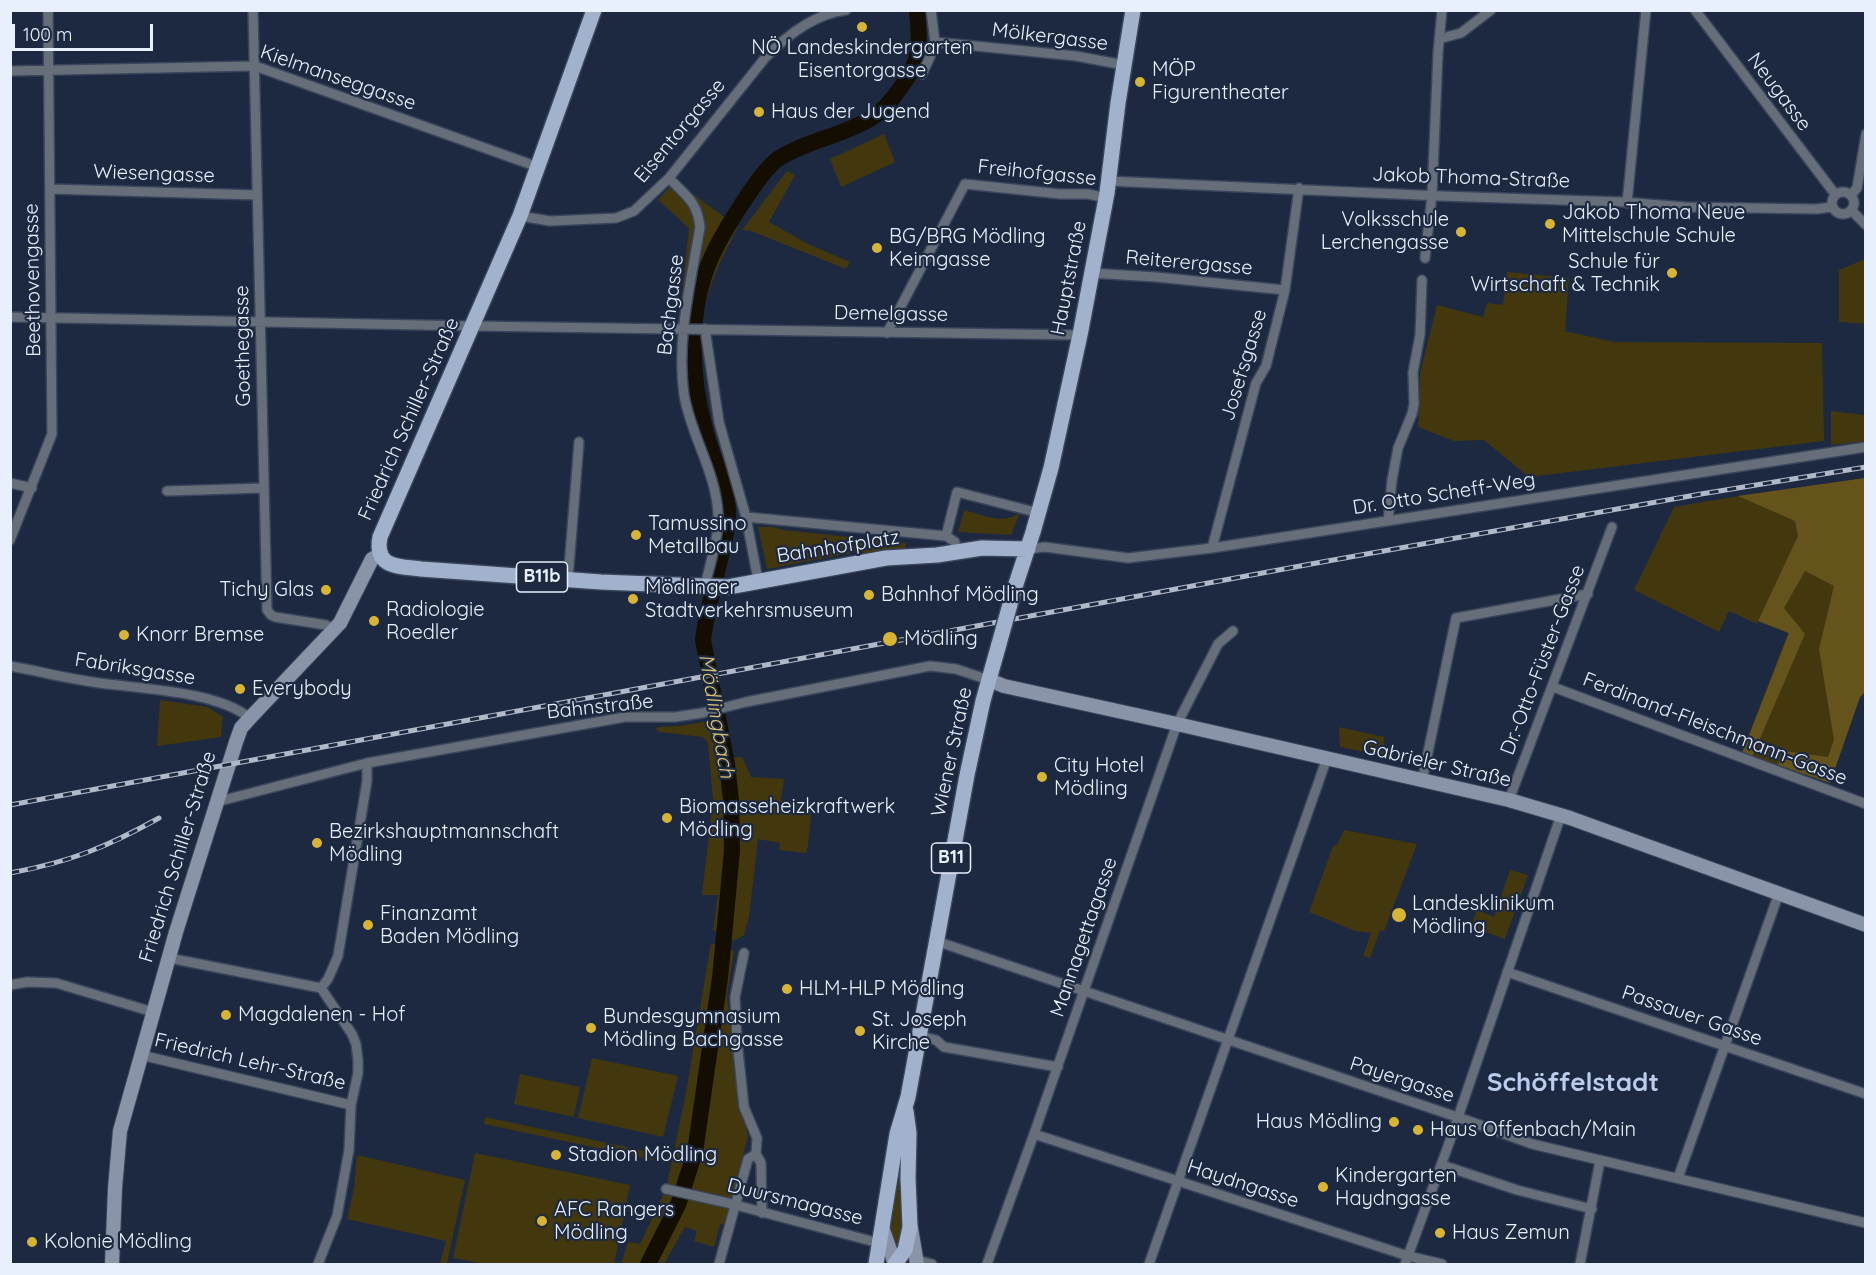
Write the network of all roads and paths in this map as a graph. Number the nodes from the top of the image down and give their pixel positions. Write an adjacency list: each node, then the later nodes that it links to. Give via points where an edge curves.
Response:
1 (48, 10): 15 (street, Beethovengasse)
2 (253, 10): 14 (street, Goethegasse)
3 (594, 10): 19 (main road, Friedrich Schiller-Straße)
4 (846, 10): 20 (street, Eisentorgasse, via 832,12 785,39 765,58)
5 (931, 10): 12 (street)
6 (1133, 10): 13 (main road, Hauptstraße / B11)
7 (1442, 10): 11 (street)
8 (1491, 10): 11 (street, via 1461,33)
9 (1646, 10): 29 (street)
10 (1695, 10): 24 (street, Neugasse)
11 (1439, 39): 26 (street)
12 (935, 42): 13 (street, Mölkergasse, via 1076,56); 17 (street)
13 (1124, 65): 21 (main road, Hauptstraße / B11)
14 (255, 66): 15 (street, Kielmanseggasse); 19 (street, Kielmanseggasse); 25 (street, Goethegasse)
15 (50, 69): 16 (street, Kielmanseggasse); 23 (street, Beethovengasse)
16 (10, 70)
17 (922, 74)
18 (1866, 134): 27 (street, via 1857,188)
19 (538, 167): 32 (main road, Friedrich Schiller-Straße)
20 (669, 178): 32 (street, Eisentorgasse, via 634,211 616,218 550,221); 42 (street, Bachgasse, via 694,203 698,213)
21 (1108, 181): 22 (street, Jakob Thoma-Straße); 28 (main road, Hauptstraße / B11)
22 (1299, 188): 26 (street, Jakob Thoma-Straße); 37 (street, Josefsgasse)
23 (50, 189): 25 (street, Wiesengasse); 39 (street, Beethovengasse)
24 (1835, 194): 27 (street); 30 (street)
25 (257, 195): 40 (street, Goethegasse)
26 (1432, 195): 29 (street, Jakob Thoma-Straße); 34 (street)
27 (1851, 195): 31 (street)
28 (1106, 198): 35 (main road, Hauptstraße / B11); 44 (street, Freihofgasse, via 965,184)
29 (1627, 202): 30 (street, Jakob Thoma-Straße, via 1685,207)
30 (1832, 207): 31 (street, via 1843,214)
31 (1851, 210): 33 (street)
32 (520, 216): 41 (main road, Friedrich Schiller-Straße)
33 (1866, 225)
34 (1425, 258)
35 (1090, 273): 37 (street, Reiterergasse); 45 (main road, Hauptstraße / B11)
36 (1422, 280): 54 (street, via 1420,335 1413,372 1414,404 1398,448)
37 (1285, 290): 58 (street, Josefsgasse)
38 (10, 317): 39 (street)
39 (52, 318): 40 (street); 49 (street, Beethovengasse, via 52,434)
40 (261, 321): 41 (street); 50 (street, Goethegasse)
41 (473, 326): 42 (street); 61 (main road, Friedrich Schiller-Straße, via 380,537)
42 (686, 329): 43 (street, Demelgasse); 64 (street, Bachgasse, via 681,364 684,395 714,486 718,514)
43 (704, 331): 44 (street, Demelgasse); 53 (street, Bachgasse, via 719,423)
44 (887, 333): 45 (street, Demelgasse)
45 (1080, 335): 52 (main road, Hauptstraße / B11)
46 (579, 442): 62 (street)
47 (1866, 447): 54 (street, Dr. Otto Scheff-Weg)
48 (10, 483): 49 (street)
49 (32, 488): 57 (street, Beethovengasse)
50 (264, 488): 51 (street); 66 (street, Goethegasse, via 268,613)
51 (167, 491)
52 (1039, 513): 56 (street, via 957,492); 59 (main road, Hauptstraße / B11)
53 (746, 517): 56 (street, Bahnhofplatz); 63 (street, Bachgasse)
54 (1388, 521): 58 (street, Dr. Otto Scheff-Weg)
55 (1612, 529): 65 (street, Dr.-Otto-Füster-Gasse)
56 (946, 536): 60 (street, via 955,543)
57 (10, 540)
58 (1212, 548): 59 (street, Dr. Otto Scheff-Weg, via 1128,558 1045,547)
59 (1028, 549): 60 (main road, Bahnhofplatz / B11b); 69 (main road, Wiener Straße / B11, bridge)
60 (956, 551): 63 (main road, Bahnhofplatz / B11b, via 886,558)
61 (379, 555): 62 (main road, B11b, via 393,565 422,569); 66 (street, Friedrich Schiller-Straße, via 372,559 340,623)
62 (568, 579): 64 (main road, B11b)
63 (758, 580): 64 (main road, Bahnhofplatz / B11b)
64 (716, 586)
65 (1588, 594): 70 (street, Dr.-Otto-Füster-Gasse); 75 (street, via 1456,618)
66 (333, 629): 71 (street, Friedrich Schiller-Straße)
67 (1233, 631): 72 (street, Mannagettagasse, via 1218,644)
68 (10, 666): 71 (street, Fabriksgasse, via 200,697 220,702)
69 (989, 681): 72 (street, Gabrieler Straße); 74 (street, Bahnstraße, via 956,669 930,666 702,713 625,717); 82 (main road, Wiener Straße / B11, via 972,749)
70 (1553, 687): 76 (street, Dr.-Otto-Füster-Gasse); 78 (street, Ferdinand-Fleischmann-Gasse)
71 (250, 718): 77 (street, Friedrich Schiller-Straße, via 241,728)
72 (1177, 724): 73 (street, Gabrieler Straße); 88 (street, Mannagettagasse)
73 (1327, 758): 75 (street, Gabrieler Straße); 91 (street)
74 (367, 763): 77 (street, Bahnstraße); 87 (street, via 338,956)
75 (1422, 781): 76 (street, Gabrieler Straße)
76 (1509, 801): 79 (street, Gabrieler Straße)
77 (216, 802): 84 (street, Friedrich Schiller-Straße)
78 (1866, 804)
79 (1561, 815): 80 (street, Gabrieler Straße); 85 (street)
80 (1779, 893): 81 (street, Gabrieler Straße); 92 (street)
81 (1866, 925)
82 (936, 941): 88 (street, Payergasse); 90 (main road, Wiener Straße / B11)
83 (744, 953): 100 (street, via 735,997 737,1041 744,1107 757,1138)
84 (169, 958): 87 (street); 89 (street, Friedrich Schiller-Straße)
85 (1507, 972): 92 (street, Passauer Gasse); 98 (street)
86 (10, 985): 89 (street, via 56,983)
87 (321, 988): 96 (street, via 348,1025 356,1044 358,1073)
88 (1084, 990): 91 (street, Payergasse); 94 (street, Mannagettagasse)
89 (153, 1012): 93 (street, Friedrich Schiller-Straße)
90 (920, 1036): 94 (street, via 936,1040 944,1047); 97 (main road, Wiener Straße / B11)
91 (1228, 1041): 98 (street, Payergasse); 104 (street)
92 (1726, 1047): 95 (street, Passauer Gasse); 103 (street)
93 (141, 1055): 96 (street, Friedrich Lehr-Straße); 115 (street, Friedrich Schiller-Straße, via 120,1131)
94 (1058, 1067): 99 (street, Mannagettagasse)
95 (1866, 1094)
96 (351, 1105): 116 (street, via 337,1216)
97 (906, 1108): 110 (main road, Wiener Straße / B11, via 897,1134); 111 (main road, Wiener Straße / B11)
98 (1458, 1118): 101 (street, Payergasse, via 1532,1144); 102 (street)
99 (1034, 1134): 104 (street, Haydngasse); 121 (street, Mannagettagasse)
100 (756, 1154): 106 (street, via 748,1158); 108 (street, via 761,1162)
101 (1600, 1161): 103 (street, Payergasse); 107 (street)
102 (1442, 1165): 107 (street); 113 (street)
103 (1678, 1178): 109 (street, Payergasse)
104 (1178, 1181): 113 (street, Haydngasse); 122 (street)
105 (670, 1190): 106 (street, Duursmagasse)
106 (735, 1205): 108 (street, Duursmagasse); 117 (street)
107 (1592, 1209): 124 (street)
108 (762, 1213): 112 (street, Duursmagasse)
109 (1866, 1223)
110 (881, 1225): 112 (main road, B11); 119 (street, Wiener Straße)
111 (910, 1227): 114 (street, Wiener Straße); 119 (main road, Wiener Straße / B11, via 905,1250)
112 (879, 1243): 118 (main road, B11)
113 (1406, 1260): 123 (street, Haydngasse)
114 (917, 1262): 120 (street)
115 (112, 1264)
116 (318, 1264)
117 (719, 1264)
118 (876, 1264)
119 (896, 1264)
120 (932, 1264)
121 (987, 1264)
122 (1149, 1264)
123 (1442, 1264)
124 (1580, 1264)

